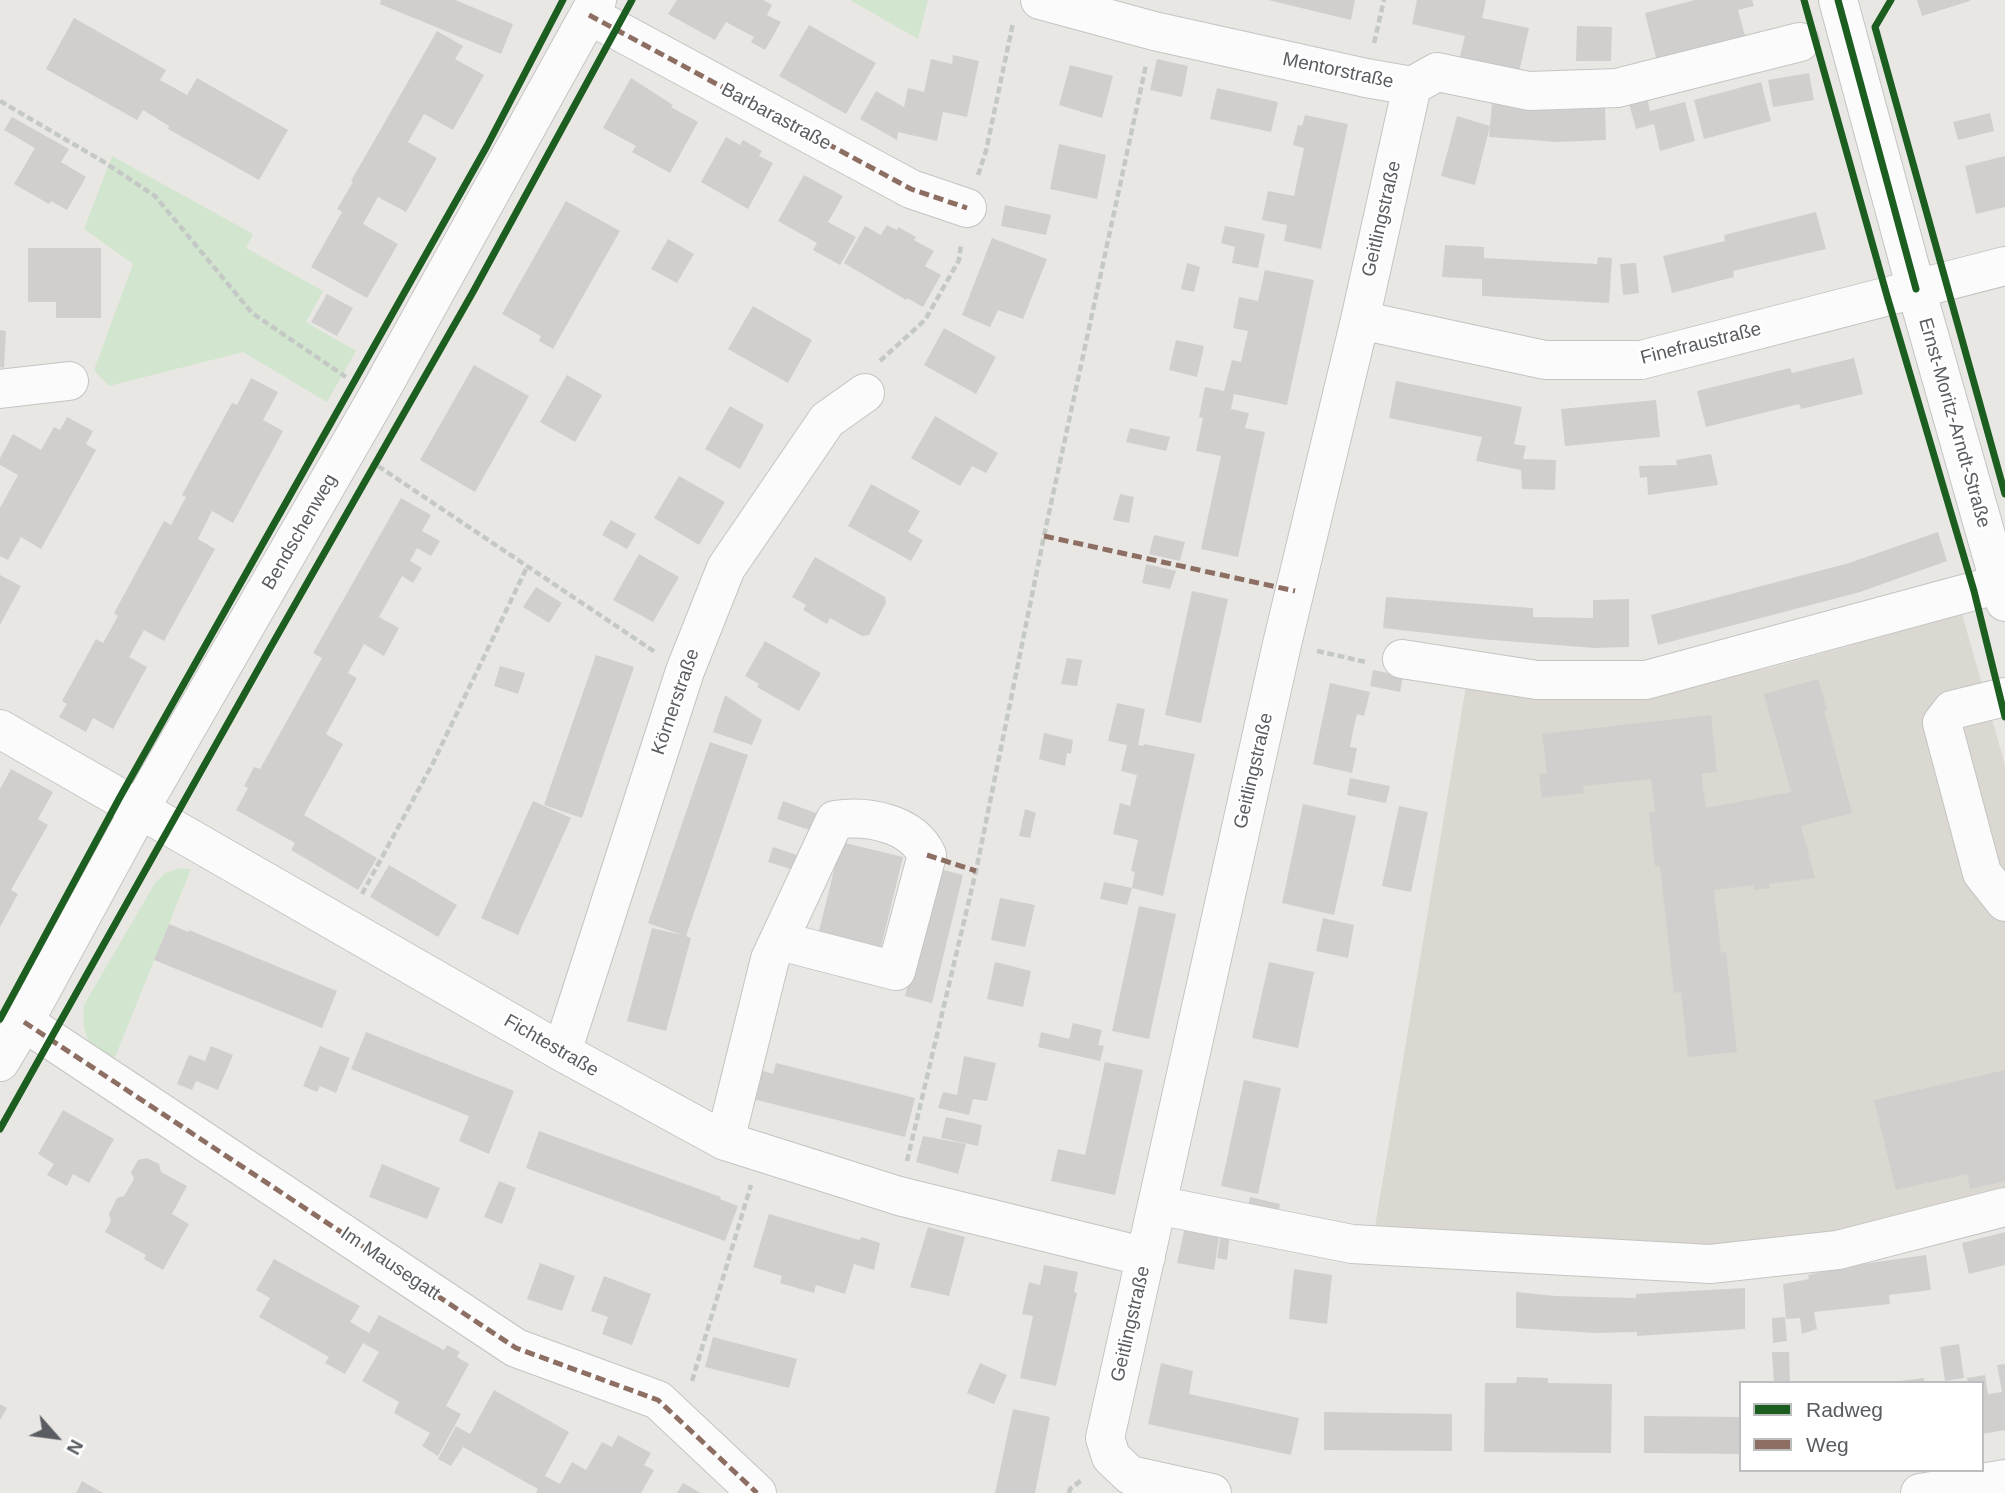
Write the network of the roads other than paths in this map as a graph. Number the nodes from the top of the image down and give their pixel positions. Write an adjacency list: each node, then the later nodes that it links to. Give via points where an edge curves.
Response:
1 (1838, 0): 8 (street, Ernst-Moritz-Arndt-Straße)
2 (1027, 6): 5 (street, Mentorstraße)
3 (593, 8): 6 (street, Barbarastraße, via 911,189); 17 (street, Bendschenweg)
4 (1800, 42): 5 (street, Mentorstraße, via 1617,88 1529,91 1437,72)
5 (1412, 86): 9 (street, Geitlingstraße)
6 (967, 208)
7 (2005, 266): 8 (street, Finefraustraße)
8 (1916, 289): 9 (street, Finefraustraße, via 1641,360 1545,360); 13 (street, Ernst-Moritz-Arndt-Straße)
9 (1360, 320): 24 (street, Geitlingstraße)
10 (69, 381): 11 (street)
11 (0, 389)
12 (865, 393): 21 (street, Körnerstraße, via 827,420 726,568 685,671)
13 (2003, 593): 14 (street, via 1646,680 1538,680)
14 (1402, 659)
15 (2005, 697): 18 (street, via 1952,710 1942,723 1982,873)
16 (0, 729): 17 (street, Fichtestraße)
17 (140, 809): 20 (street, Bendschenweg); 21 (street, Fichtestraße)
18 (2005, 902)
19 (780, 942): 23 (street, via 770,960)
20 (24, 1022): 22 (street, Bendschenweg); 28 (street, Im Mausegatt, via 516,1348 658,1400)
21 (562, 1052): 23 (street, Fichtestraße)
22 (0, 1062)
23 (743, 1147): 26 (street, Fichtestraße, via 899,1196)
24 (1157, 1205): 25 (street, via 1352,1244 1710,1264 1838,1250); 26 (street, Geitlingstraße)
25 (2005, 1207)
26 (1146, 1257): 29 (street, Geitlingstraße, via 1105,1438 1111,1457 1130,1475)
27 (2005, 1479): 30 (street)
28 (757, 1493)
29 (1212, 1493)
30 (1920, 1493)

